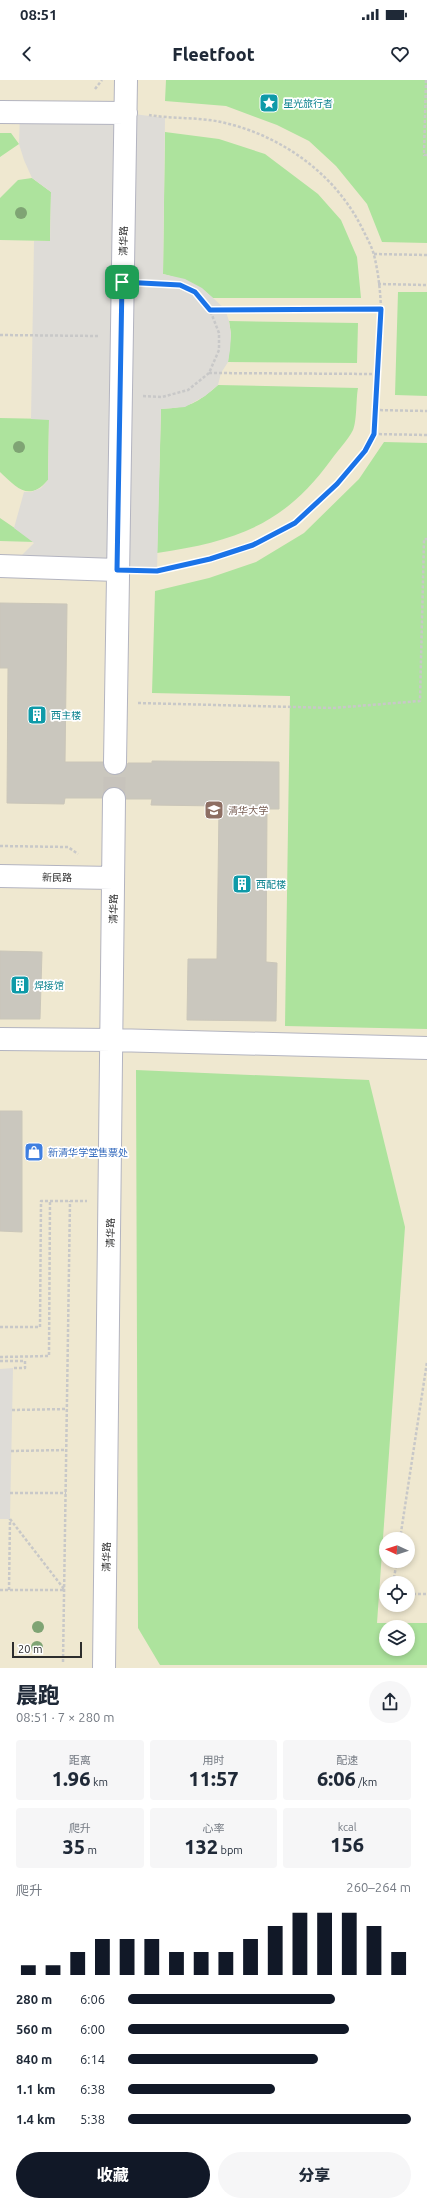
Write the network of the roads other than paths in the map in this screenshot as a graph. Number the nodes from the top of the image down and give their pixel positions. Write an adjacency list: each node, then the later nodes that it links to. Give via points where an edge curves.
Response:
1 (126, 80): 3 (street, 清华路)
2 (0, 112): 3 (street)
3 (126, 113): 5 (street, 清华路)
4 (0, 566): 5 (street)
5 (117, 570): 6 (street, 清华路)
6 (115, 762)
7 (114, 799): 9 (street, 清华路)
8 (0, 876): 9 (street, 新民路)
9 (113, 878): 11 (street, 清华路)
10 (0, 1039): 11 (street)
11 (112, 1040): 12 (street); 13 (street, 清华路)
12 (427, 1048)
13 (104, 1668)

